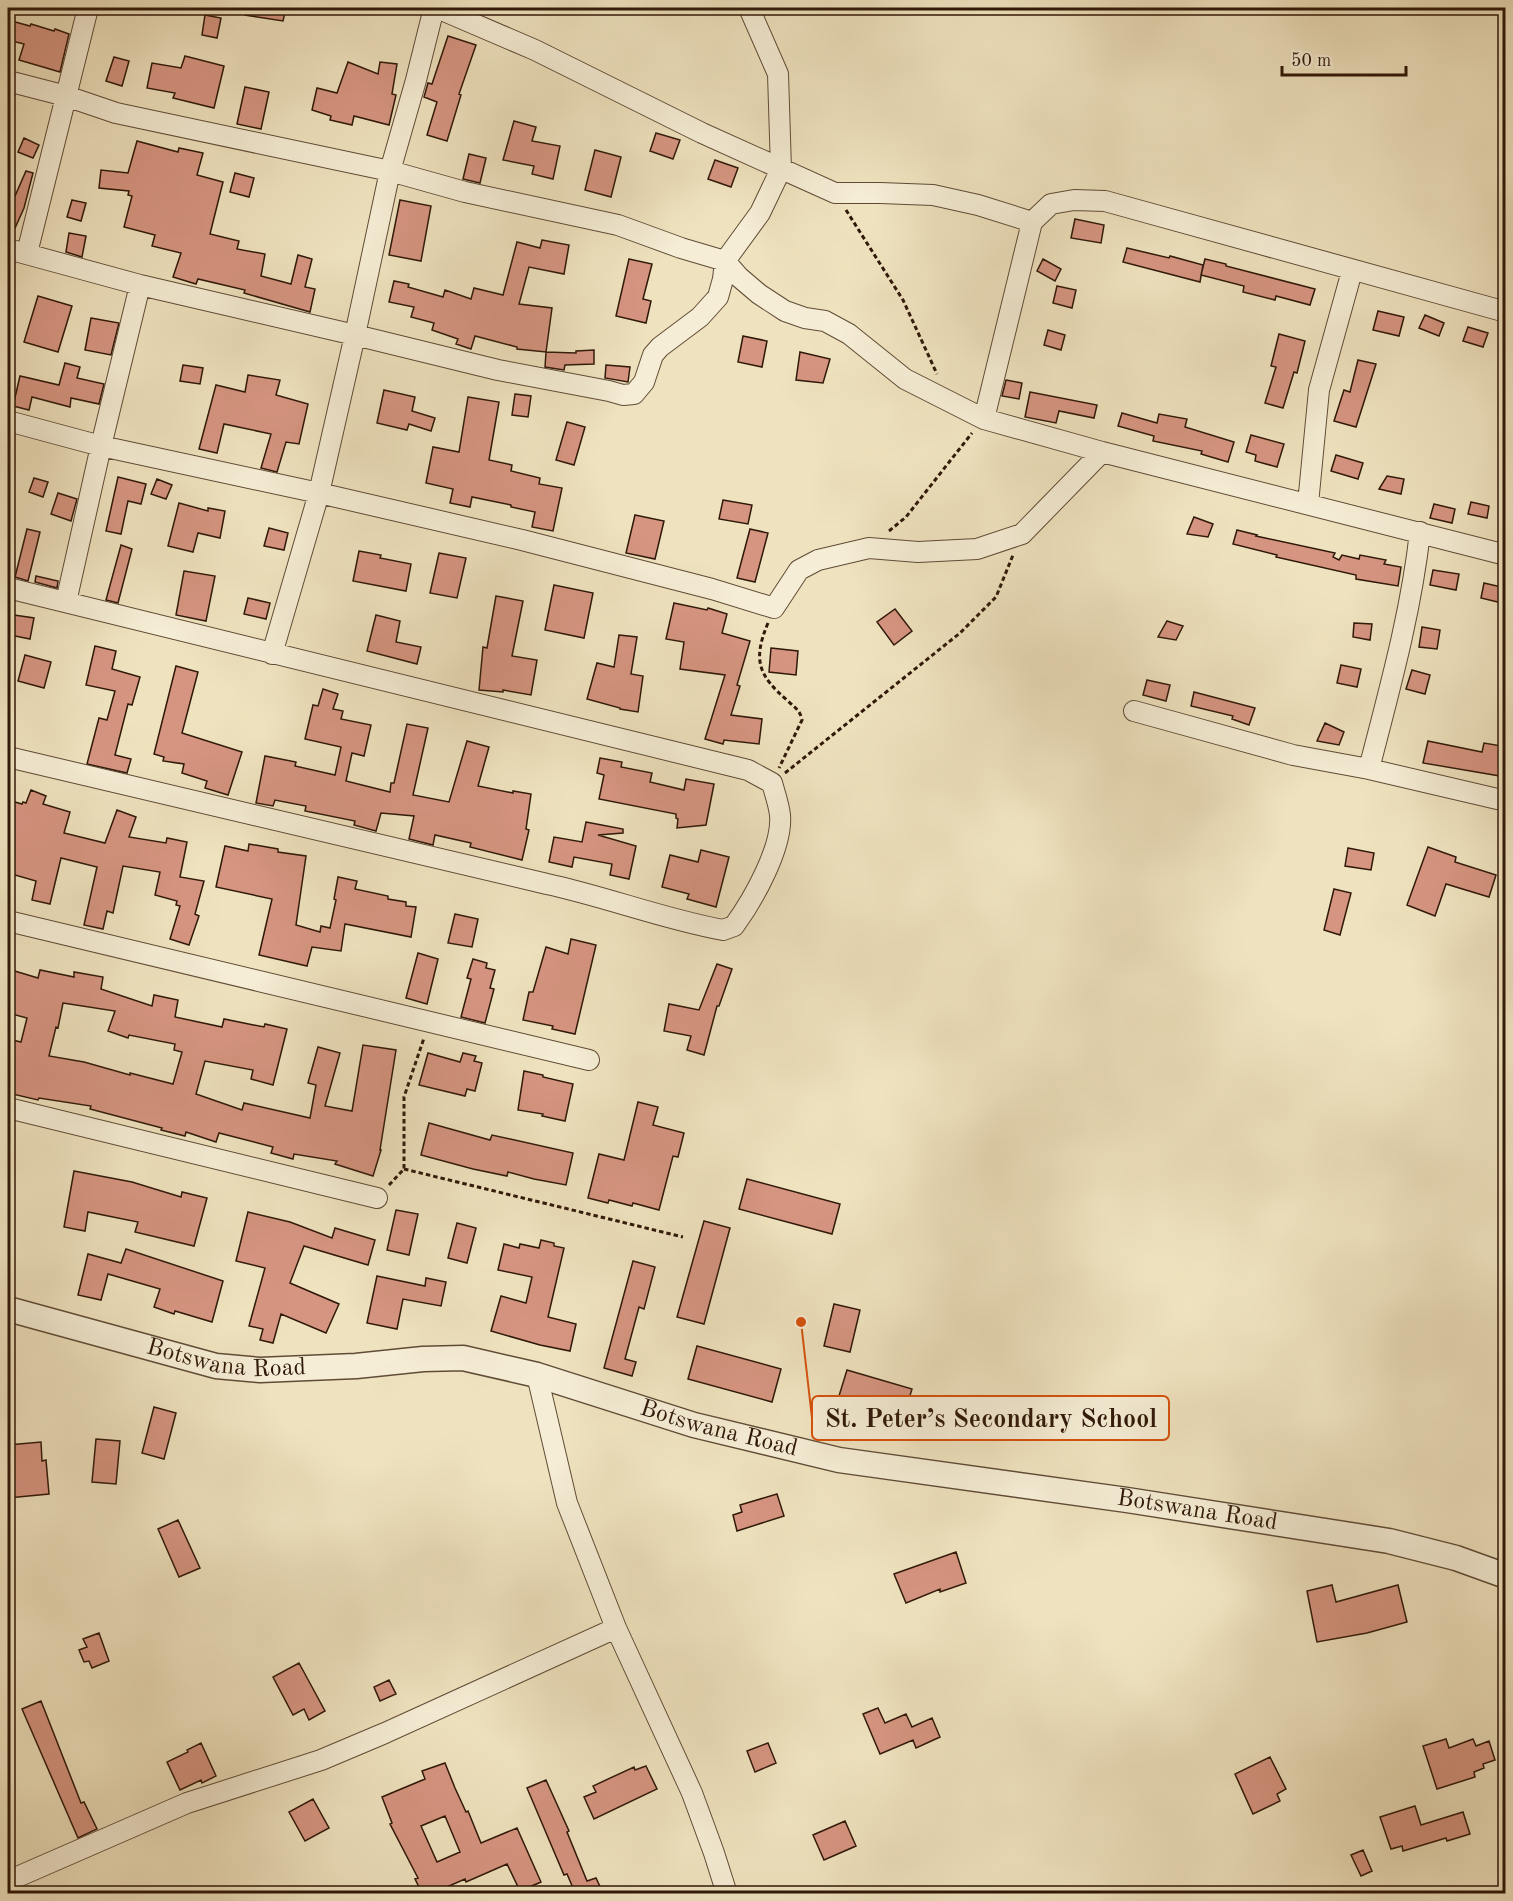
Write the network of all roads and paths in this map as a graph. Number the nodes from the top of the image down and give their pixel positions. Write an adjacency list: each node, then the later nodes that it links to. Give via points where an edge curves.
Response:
1 (88, 8): 5 (street)
2 (435, 8): 6 (street, via 535,50); 7 (street)
3 (749, 8): 6 (street, via 778,74)
4 (8, 81): 5 (street)
5 (66, 96): 7 (street, via 116,113); 11 (street)
6 (781, 169): 8 (street); 12 (street, via 760,213)
7 (390, 171): 12 (street, via 465,192 618,225); 16 (street)
8 (835, 193): 9 (street, via 933,195); 17 (path, via 903,300)
9 (1032, 222): 13 (street, via 1051,204 1105,201); 18 (street)
10 (8, 249): 11 (street)
11 (27, 253): 14 (street)
12 (725, 261): 16 (street, via 718,297 653,355 645,382 634,394 498,370); 17 (street, via 759,294 785,311 825,321 849,334 905,379)
13 (1352, 271): 15 (street); 23 (street, via 1319,390)
14 (140, 285): 16 (street); 20 (street)
15 (1506, 312)
16 (355, 335): 22 (street)
17 (950, 403): 18 (street)
18 (984, 419): 21 (street); 26 (path, via 906,516)
19 (8, 421): 20 (street)
20 (101, 446): 22 (street); 29 (street)
21 (1102, 452): 23 (street); 25 (street)
22 (319, 493): 30 (street, via 598,559); 31 (street)
23 (1308, 504): 24 (street)
24 (1420, 532): 27 (street); 34 (street, via 1404,631)
25 (1022, 534): 26 (street, via 977,549 918,552); 35 (path, via 996,597 960,633)
26 (870, 548): 30 (street, via 818,560 800,570)
27 (1506, 555)
28 (8, 588): 29 (street)
29 (66, 602): 31 (street)
30 (774, 608): 35 (path, via 764,631 758,662 766,681 800,712 802,720)
31 (272, 654): 35 (street, via 748,770)
32 (1134, 711): 34 (street, via 1293,755)
33 (8, 757): 35 (street, via 555,885 723,930 734,926 743,914 777,844 780,816)
34 (1369, 769): 36 (street)
35 (772, 783)
36 (1506, 801)
37 (8, 921): 38 (street)
38 (429, 1023): 39 (street); 41 (path, via 404,1097)
39 (589, 1060)
40 (8, 1108): 42 (street)
41 (404, 1169): 42 (path); 43 (path)
42 (377, 1198)
43 (683, 1237)
44 (8, 1309): 45 (street, Botswana Road, via 216,1366 260,1370 464,1358)
45 (537, 1375): 46 (street, Botswana Road, via 694,1425 839,1460 1389,1541); 47 (street, via 567,1503)
46 (1506, 1576)
47 (616, 1628): 48 (street, via 321,1760 187,1803); 49 (street, via 692,1793)
48 (8, 1881)
49 (727, 1893)

